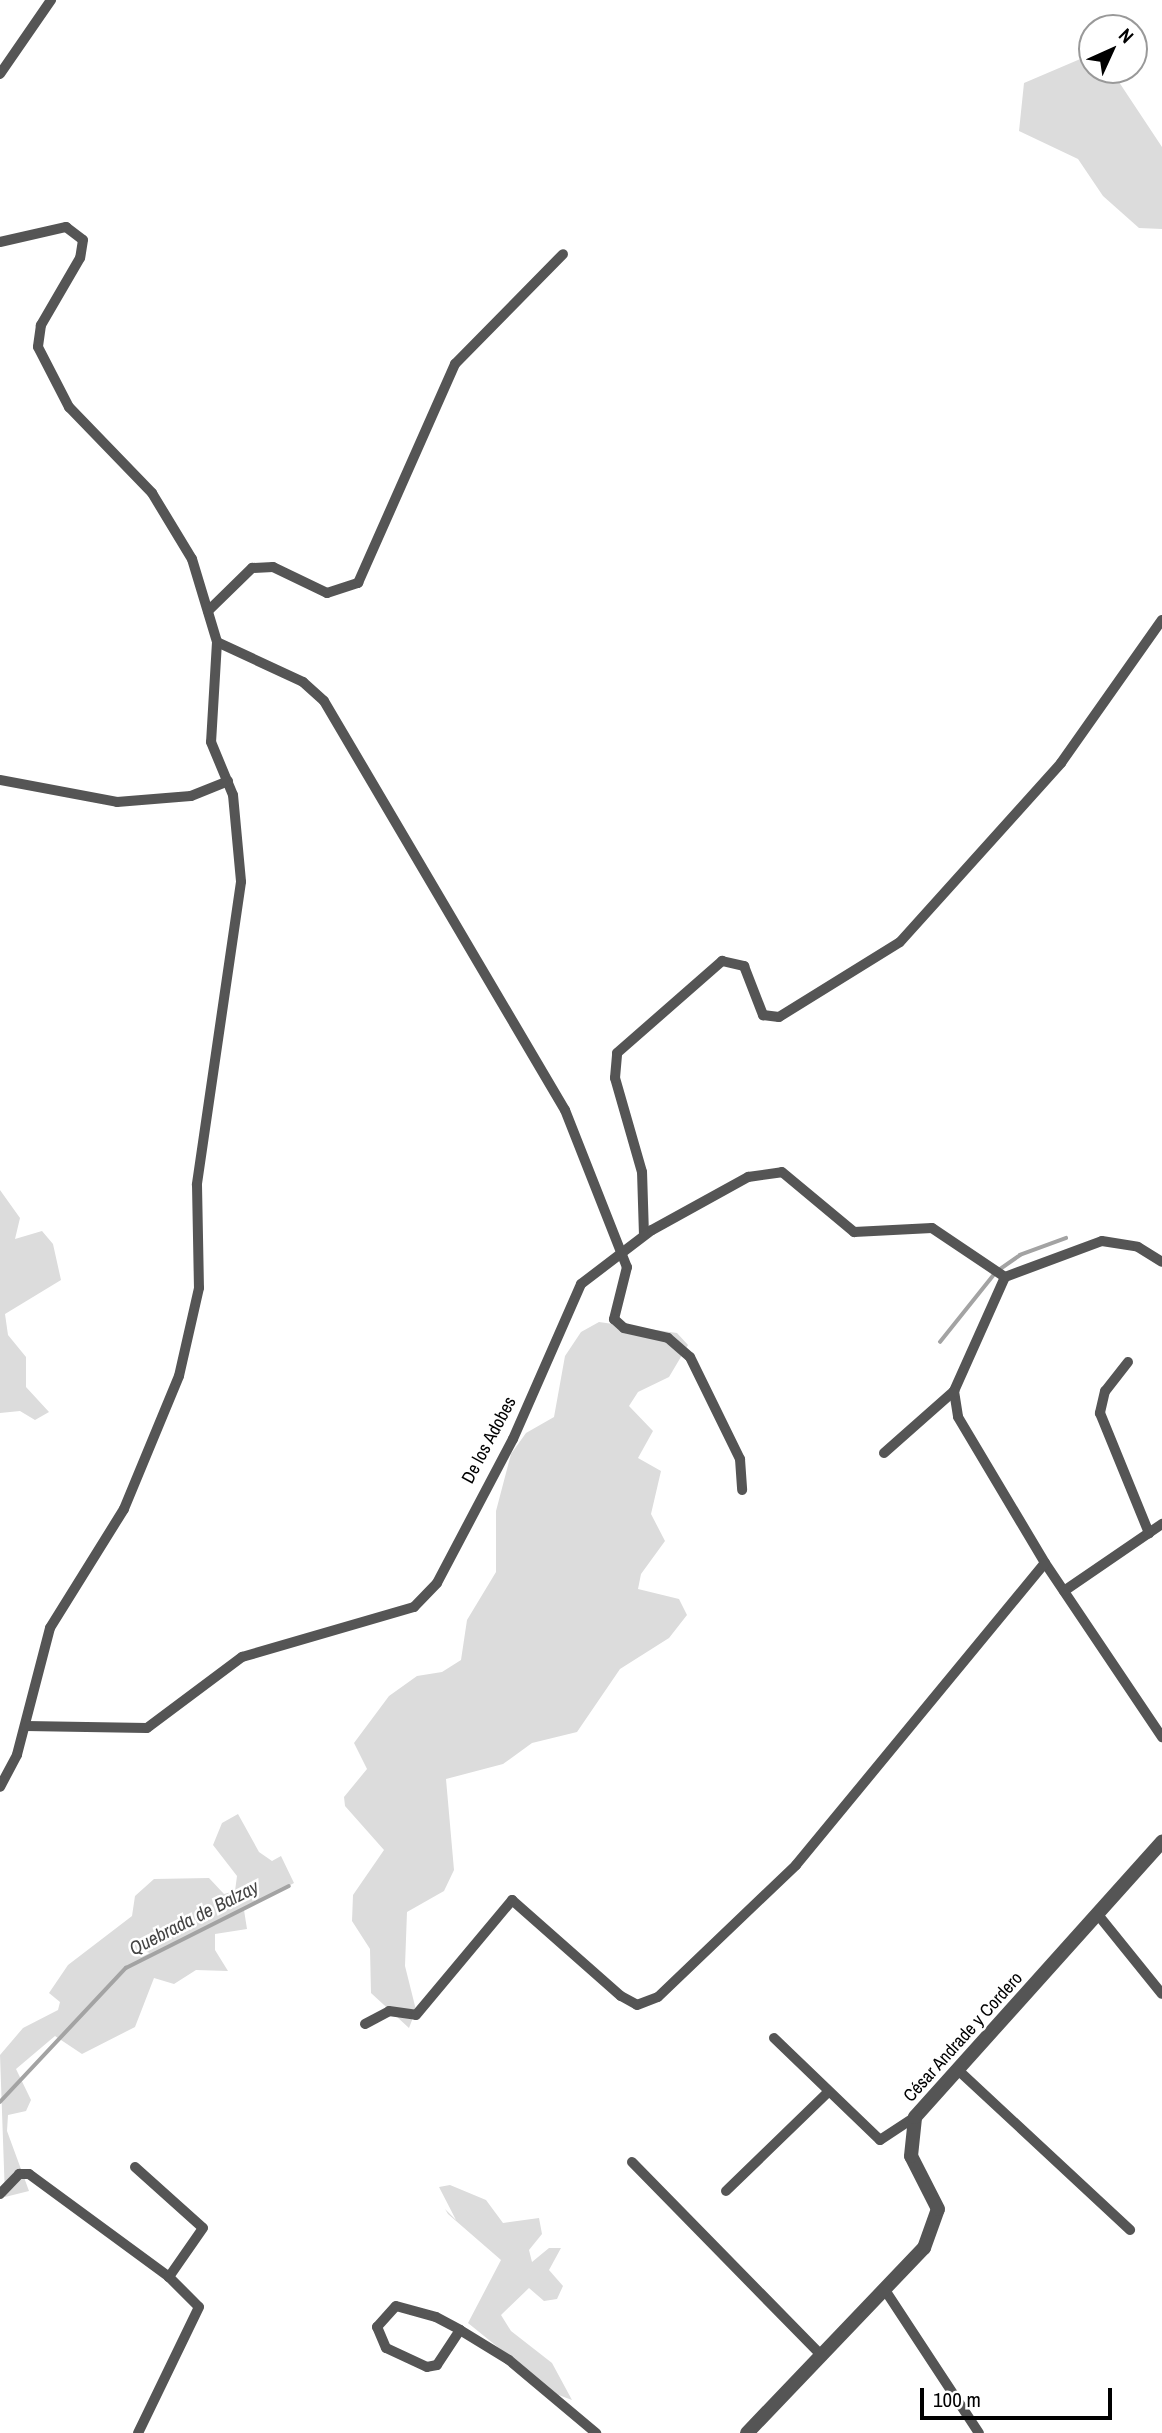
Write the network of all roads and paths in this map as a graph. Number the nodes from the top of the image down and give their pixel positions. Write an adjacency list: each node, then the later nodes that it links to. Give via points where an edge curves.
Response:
1 (51, 0): 2 (street)
2 (0, 74)
3 (0, 242): 5 (street, via 66,227 83,240 80,258 41,325 38,347 46,371 94,438 178,528)
4 (563, 254): 5 (street, via 455,364 358,583 327,593 273,567 252,568)
5 (208, 611): 7 (street)
6 (1162, 620): 10 (street, via 1061,762 901,942 779,1017 759,1009 744,966 722,961 617,1053 615,1078 642,1172)
7 (216, 642): 9 (street, via 211,742); 11 (street, via 303,682 324,701 555,1088)
8 (0, 780): 9 (street, via 99,800 144,802 191,796)
9 (228, 781): 22 (street, via 242,882 197,1185 199,1288 179,1376 124,1509 50,1628)
10 (644, 1235): 11 (street, De los Adobes); 13 (street, De los Adobes, via 748,1177 782,1172 854,1232 932,1228)
11 (620, 1251): 17 (street, via 627,1267 614,1319 624,1328 668,1338 690,1357 740,1459); 22 (street, De los Adobes, via 568,1304 513,1439 429,1596 397,1614 242,1657 147,1728)
12 (1162, 1262): 13 (street, via 1138,1247 1102,1241)
13 (1003, 1275): 15 (street)
14 (1128, 1362): 19 (street, via 1105,1391 1100,1413)
15 (954, 1391): 16 (street); 20 (street, via 962,1430)
16 (884, 1453)
17 (742, 1490)
18 (1162, 1524): 19 (street)
19 (1149, 1533): 21 (street)
20 (1045, 1563): 21 (street); 28 (street, via 796,1865 658,1997 636,2005 621,1996 512,1900 416,2015 389,2011)
21 (1064, 1591): 23 (street)
22 (26, 1726): 24 (street)
23 (1162, 1737)
24 (0, 1787)
25 (1162, 1842): 26 (street, César Andrade y Cordero)
26 (1099, 1916): 27 (street); 30 (street, César Andrade y Cordero)
27 (1162, 1994)
28 (365, 2024)
29 (774, 2038): 31 (street)
30 (958, 2070): 32 (street, César Andrade y Cordero); 37 (street)
31 (827, 2093): 32 (street, via 880,2140); 35 (street)
32 (915, 2117): 39 (street, César Andrade y Cordero, via 911,2157 936,2199 937,2220 924,2248)
33 (632, 2162): 41 (street)
34 (135, 2167): 38 (street, via 203,2228)
35 (726, 2191)
36 (0, 2194): 38 (street, via 19,2174 29,2174)
37 (1130, 2230)
38 (169, 2277): 42 (street, via 200,2316)
39 (886, 2290): 41 (street, César Andrade y Cordero); 45 (street)
40 (460, 2330): 40 (street, via 405,2305 388,2311 377,2327 387,2348 427,2367 437,2365); 43 (street, via 517,2366)
41 (822, 2356): 44 (street, César Andrade y Cordero)
42 (138, 2433)
43 (596, 2433)
44 (747, 2433)
45 (979, 2433)

